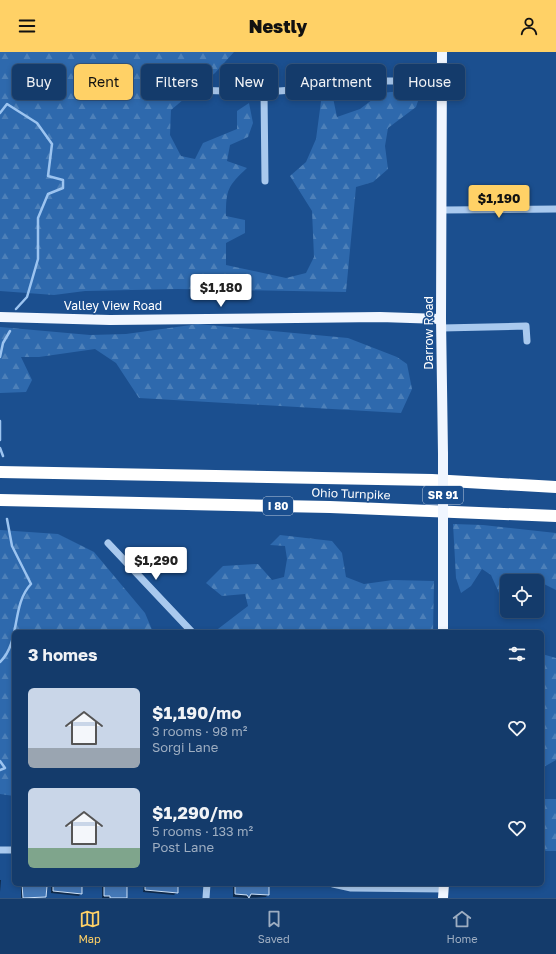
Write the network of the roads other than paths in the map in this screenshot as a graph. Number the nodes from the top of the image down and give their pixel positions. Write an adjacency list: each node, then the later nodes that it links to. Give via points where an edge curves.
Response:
1 (442, 52): 2 (main road, Darrow Road / SR 91)
2 (442, 64)
3 (394, 81): 4 (street, via 319,83)
4 (278, 91)
5 (264, 100): 7 (street)
6 (442, 100): 9 (main road, Darrow Road / SR 91)
7 (265, 180)
8 (556, 209): 9 (street)
9 (442, 210): 11 (main road, Darrow Road / SR 91)
10 (0, 317): 11 (main road, Valley View Road, via 110,320 380,317)
11 (441, 324): 12 (street, via 526,326); 19 (main road, Darrow Road / SR 91, bridge)
12 (527, 341)
13 (0, 472): 14 (highway, Ohio Turnpike, via 432,480)
14 (556, 487)
15 (0, 500): 16 (highway, Ohio Turnpike / I 80, via 330,507)
16 (556, 516)
17 (108, 543): 18 (street)
18 (190, 630)
19 (443, 630)
20 (0, 850): 21 (street)
21 (12, 850)
22 (207, 886): 26 (street)
23 (342, 886): 24 (street)
24 (381, 886): 25 (street)
25 (443, 890)
26 (206, 898)

